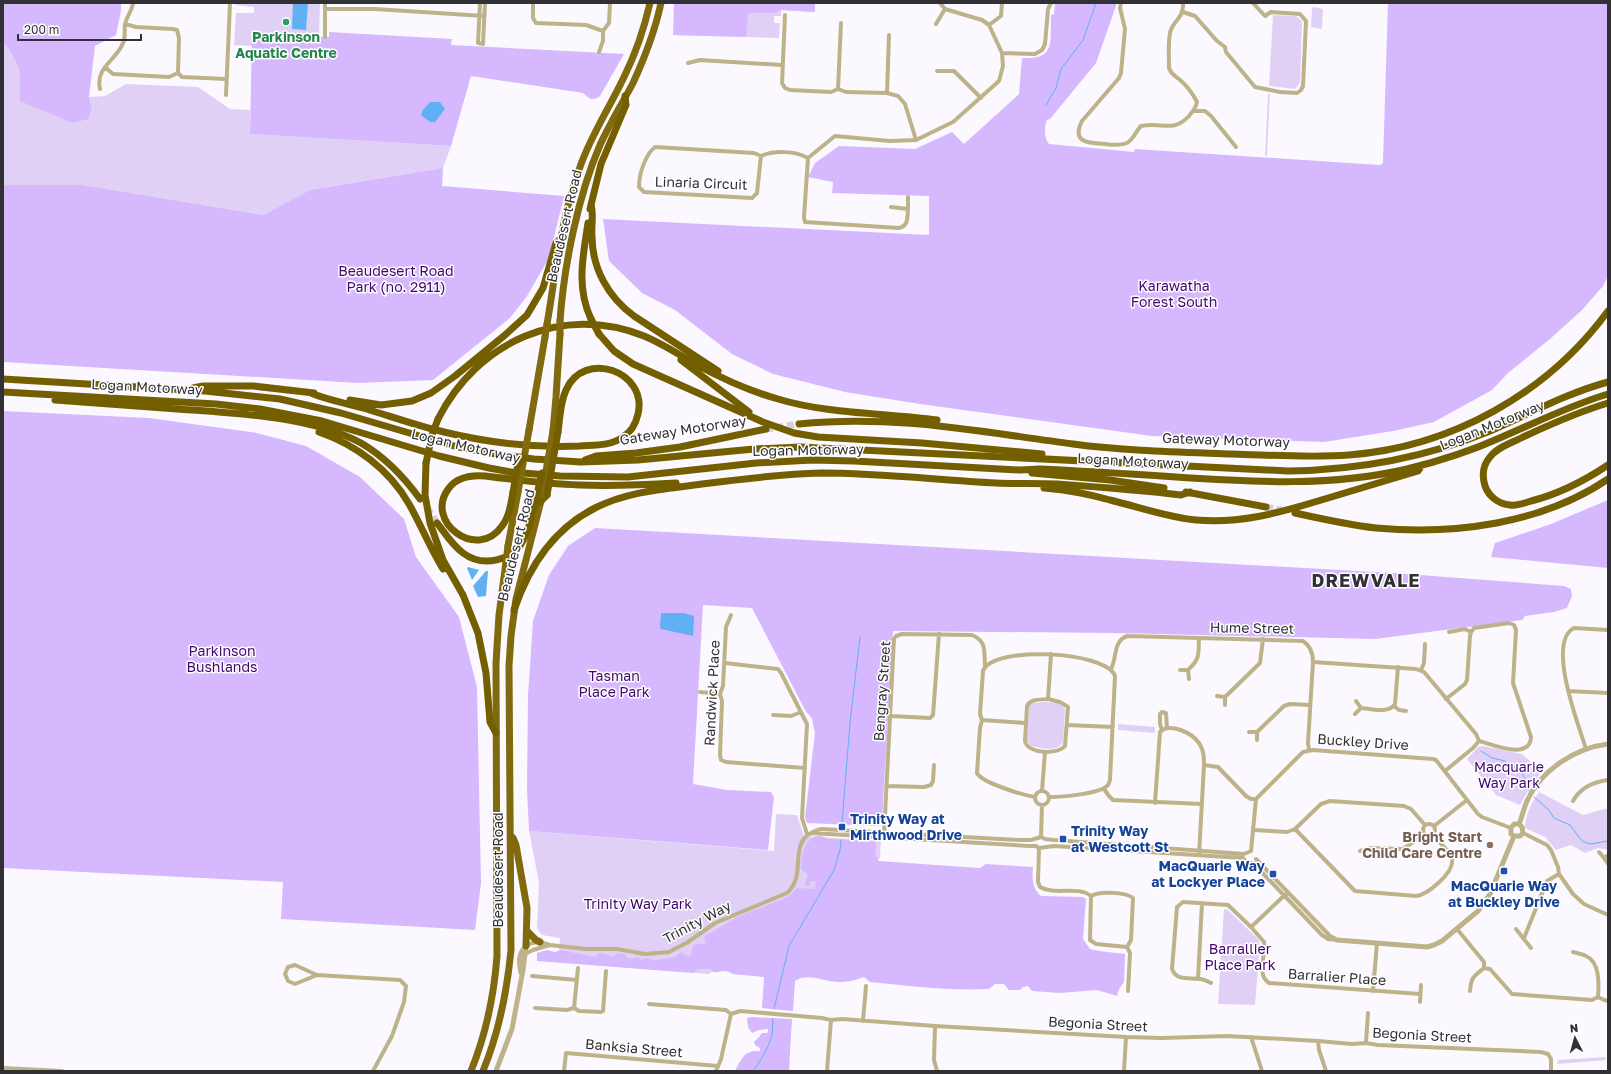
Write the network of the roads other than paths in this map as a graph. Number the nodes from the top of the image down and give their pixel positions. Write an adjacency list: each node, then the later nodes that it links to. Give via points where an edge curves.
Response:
1 (133, 3): 23 (street)
2 (230, 3): 36 (street)
3 (325, 3): 16 (street)
4 (480, 3): 20 (street)
5 (485, 3): 21 (street)
6 (534, 3): 26 (street, via 533,18 536,23 586,25)
7 (610, 3): 26 (street, via 609,22)
8 (650, 3): 52 (highway, Beaudesert Road, via 634,57 580,167)
9 (661, 3): 41 (highway, Beaudesert Road, via 645,54)
10 (940, 3): 17 (street)
11 (1002, 3): 25 (street, via 1002,16)
12 (1050, 3): 30 (street, via 1042,50 1035,54)
13 (1121, 3): 43 (street, via 1125,29 1122,73 1082,121 1078,128 1081,140 1089,143 1126,144 1141,126 1176,126)
14 (1183, 3): 18 (street)
15 (1253, 3): 18 (street, via 1265,16 1272,12 1300,14 1306,21 1303,86 1296,93 1255,87 1226,52 1225,47 1216,41 1195,16)
16 (325, 9): 20 (street, via 375,9); 28 (street)
17 (945, 9): 24 (street); 25 (street, via 982,20)
18 (1183, 12): 43 (street, via 1170,33 1168,68 1194,96 1197,102)
19 (784, 15): 32 (street)
20 (479, 16): 21 (street); 21 (street, via 478,43 483,44)
21 (484, 16)
22 (841, 23): 38 (street)
23 (125, 24): 33 (street, via 124,42); 35 (street, via 177,30)
24 (936, 24)
25 (989, 26): 30 (street)
26 (602, 31): 29 (street, via 603,41)
27 (889, 35): 39 (street)
28 (325, 37)
29 (599, 52)
30 (1002, 53): 42 (street, via 1003,66 999,81)
31 (688, 63): 32 (street, via 700,60)
32 (782, 65): 38 (street, via 782,83 785,88 831,92)
33 (105, 68): 35 (street, via 113,74 168,77); 37 (street, via 98,81)
34 (937, 71): 42 (street, via 954,71)
35 (178, 73): 36 (street, via 182,77)
36 (226, 79): 40 (street)
37 (100, 89)
38 (838, 89): 39 (street, via 846,92)
39 (887, 93): 44 (street, via 898,96 905,104)
40 (226, 95)
41 (625, 96): 49 (highway, via 626,105 601,164); 68 (highway, Beaudesert Road, bridge, via 600,145 584,188 565,272 560,321)
42 (981, 98): 44 (street, via 953,122)
43 (1194, 111): 45 (street, via 1205,111 1212,116)
44 (916, 140): 47 (street, via 890,141 835,136)
45 (1236, 147)
46 (761, 156): 46 (street, Linaria Circuit, via 757,193 752,198 644,192 639,187 639,178 650,151 655,147 754,153); 47 (street, Linaria Circuit, via 768,153 800,154)
47 (808, 158): 51 (street, via 805,222 899,228 907,223)
48 (908, 197): 51 (street)
49 (591, 205): 58 (highway, via 595,262 604,283 620,304 677,345); 66 (highway, bridge, via 581,272 584,301 599,334 614,351 633,364)
50 (891, 207): 51 (street)
51 (908, 208)
52 (562, 237): 60 (highway, via 556,243 543,288 527,314 510,331 431,393 412,401 382,405); 77 (highway, Beaudesert Road, bridge, via 524,458 518,464)
53 (1608, 311): 67 (highway, Gateway Motorway, via 1561,364 1503,407 1435,438 1393,449 1354,455 1322,456 1151,451 1094,447)
54 (670, 349): 58 (highway, via 714,374); 66 (highway, via 675,356 736,403 760,418); 84 (highway, bridge, via 638,334 608,326 576,325 539,331 509,343 479,364 456,389 438,419 432,435 426,463 425,495 430,522 443,560)
55 (3, 379): 57 (highway, Logan Motorway)
56 (1608, 382): 70 (highway, Logan Motorway, via 1569,395 1461,442 1417,455 1368,465 1288,471)
57 (183, 390): 60 (highway, via 203,386 238,386); 69 (highway, Logan Motorway, via 280,399 341,413 462,448 501,455)
58 (750, 390): 67 (highway, via 797,404 942,421 955,423)
59 (3, 392): 61 (highway, Logan Motorway)
60 (311, 393): 68 (highway, via 464,436 501,443 564,446 612,442 630,431 637,418 639,406 632,384 617,372 604,368 590,369 579,375 566,389)
61 (40, 394): 64 (highway, via 55,400 229,412); 73 (highway, Logan Motorway, via 216,404 267,410 328,422 418,450 512,472 628,477 756,463 812,460)
62 (1608, 394): 71 (highway, Logan Motorway, via 1565,409 1483,445)
63 (1608, 403): 72 (highway, via 1559,421 1495,452 1484,468 1484,481 1489,493 1497,501 1515,506 1566,489)
64 (294, 422): 80 (highway, via 338,433 369,448 394,468); 84 (highway, via 351,446 380,467 404,495 439,562 447,575)
65 (799, 424): 67 (highway, Gateway Motorway, via 873,420)
66 (765, 426): 69 (highway, Gateway Motorway, via 664,450 596,456); 70 (highway, via 818,437 1065,456)
67 (963, 428)
68 (556, 431): 79 (highway, bridge); 79 (highway, Beaudesert Road, bridge, via 548,466 542,473)
69 (581, 462): 70 (highway, Logan Motorway, via 800,447)
70 (1081, 462)
71 (1422, 465): 73 (highway, Logan Motorway, via 1363,477 1295,482); 75 (highway, via 1418,471 1258,518 1227,521 1179,518 1078,493)
72 (1608, 465)
73 (1020, 470): 78 (highway, via 1034,474 1110,480)
74 (1608, 479): 82 (highway, via 1578,497 1545,510 1503,521 1463,527 1418,530 1375,528)
75 (999, 483): 76 (highway, via 823,473 757,477); 78 (highway, via 1056,484 1181,494)
76 (690, 486): 77 (highway, via 682,483 578,485 468,476 448,490 443,503 445,520 461,537 475,540 489,537 504,522); 85 (highway, via 625,496 598,506 581,516 558,534 540,555 524,581)
77 (515, 492): 130 (highway, Beaudesert Road, bridge, via 498,637)
78 (1190, 492): 81 (highway)
79 (542, 496): 83 (highway, via 524,539 513,552 498,560 480,560 467,556 456,547); 85 (highway, Beaudesert Road)
80 (420, 499)
81 (1266, 507)
82 (1295, 513)
83 (437, 523)
84 (457, 584): 130 (highway, via 478,633 486,673 490,722)
85 (514, 610): 160 (highway, Beaudesert Road, via 509,666)
86 (731, 615): 96 (street, Randwick Place, via 726,627)
87 (1608, 630): 105 (street, via 1574,628 1569,631 1564,653 1564,673)
88 (1449, 632): 89 (street, via 1465,629)
89 (1471, 632): 111 (street, via 1467,680); 132 (street, via 1477,627 1509,623 1514,625 1516,630 1513,683 1531,737 1529,746 1522,750)
90 (939, 634): 97 (street, Bengray Street, via 978,637 984,646); 121 (street, Bengray Street, via 902,634 894,639); 121 (street, via 933,715 930,718)
91 (1199, 638): 92 (street, Hume Street); 99 (street, Hume Street, via 1127,636 1117,645 1116,660); 101 (street, via 1197,662)
92 (1263, 639): 95 (street, Hume Street, via 1303,640 1312,651); 109 (street, via 1260,663)
93 (1425, 644): 102 (street)
94 (1051, 654): 97 (street, via 1020,655 989,662); 99 (street, via 1085,659); 110 (street)
95 (1313, 662): 98 (street); 114 (street, Hume Street)
96 (725, 663): 107 (street, Randwick Place); 118 (street, via 778,669 782,672)
97 (985, 666): 122 (street, via 980,714)
98 (1398, 668): 102 (street); 115 (street)
99 (1111, 669): 125 (street, via 1115,676)
100 (1180, 670): 101 (street)
101 (1188, 670): 103 (street)
102 (1421, 670): 111 (street)
103 (1189, 679)
104 (700, 692): 107 (street)
105 (1568, 692): 106 (street); 134 (street)
106 (1608, 693)
107 (720, 694): 139 (street, Randwick Place, via 721,760)
108 (1217, 696): 109 (street)
109 (1225, 697): 113 (street)
110 (1048, 699): 123 (street, via 1028,703); 124 (street, via 1068,707)
111 (1446, 700): 132 (street, via 1476,734)
112 (1356, 701): 116 (street)
113 (1225, 705)
114 (1310, 705): 129 (street, via 1284,706); 135 (street, Hume Street)
115 (1394, 706): 116 (street, via 1386,710); 117 (street)
116 (1361, 708): 119 (street)
117 (1406, 711)
118 (801, 712): 120 (street, via 795,716); 139 (street, via 807,724)
119 (1355, 714)
120 (773, 715)
121 (891, 716): 142 (street, Bengray Street)
122 (982, 720): 123 (street); 145 (street, via 977,768 979,776)
123 (1025, 723): 136 (street, via 1026,746)
124 (1067, 724): 125 (street); 136 (street, via 1065,746 1058,751)
125 (1112, 727): 143 (street, via 1110,779 1109,785)
126 (1167, 728): 127 (street); 127 (street, via 1167,715 1162,712); 138 (street, via 1188,733 1194,738 1200,744)
127 (1162, 730): 150 (street, via 1159,736)
128 (1249, 732): 129 (street)
129 (1256, 732): 131 (street)
130 (496, 733): 234 (highway, Beaudesert Road, via 495,976 487,1021)
131 (1257, 740)
132 (1479, 741): 140 (street)
133 (1608, 744): 134 (street)
134 (1586, 749): 153 (street, via 1564,760 1538,784 1527,801)
135 (1309, 750): 140 (street, Buckley Drive, via 1430,757 1436,760); 147 (street, Buckley Drive, via 1303,752)
136 (1045, 752): 144 (street)
137 (934, 765): 142 (street, via 931,785)
138 (1204, 765): 147 (street, via 1218,767 1246,796); 152 (street)
139 (805, 768): 161 (street, via 802,818)
140 (1445, 772): 148 (street, Buckley Drive)
141 (1608, 780): 149 (street, via 1582,789)
142 (887, 786): 163 (street, Bengray Street)
143 (1104, 788): 146 (street, via 1076,795); 150 (street, via 1113,800)
144 (1042, 791): 145 (street); 146 (street)
145 (1035, 797): 151 (street, via 1037,802)
146 (1049, 797): 151 (street, via 1048,801)
147 (1256, 799): 158 (street)
148 (1467, 800): 155 (street); 156 (street, Buckley Drive, via 1482,817)
149 (1573, 801)
150 (1155, 803): 152 (street)
151 (1042, 804): 166 (street)
152 (1202, 804): 172 (street)
153 (1519, 824): 156 (street, via 1514,824); 159 (street)
154 (1425, 825): 155 (street); 157 (street, via 1404,806 1330,802 1322,804); 162 (street)
155 (1434, 826): 164 (street, via 1436,830)
156 (1510, 828): 165 (street)
157 (1295, 829): 158 (street, via 1287,832); 164 (street, via 1355,891 1416,896 1424,894 1446,876 1452,864 1451,858)
158 (1253, 830): 169 (street)
159 (1523, 833): 165 (street); 179 (street, via 1547,845)
160 (511, 834): 188 (highway, via 516,845 525,896); 227 (highway, Beaudesert Road, via 511,945 504,1004)
161 (807, 834): 163 (street); 193 (street, Trinity Way, via 800,847 797,876 792,888 780,896 715,923 669,952 645,954)
162 (1424, 834): 164 (street); 170 (street, via 1404,849 1371,848)
163 (884, 835): 167 (street); 168 (street)
164 (1433, 835)
165 (1514, 836): 186 (street, via 1490,894 1478,911)
166 (1043, 838): 167 (street); 168 (street, via 1046,843); 172 (street)
167 (1036, 839): 168 (street, via 1034,842)
168 (1039, 847): 172 (street); 181 (street, via 1040,887 1045,890 1083,892)
169 (1251, 851): 174 (street); 176 (street)
170 (1360, 851)
171 (1599, 852): 175 (street)
172 (1199, 853): 174 (street)
173 (1608, 855): 175 (street)
174 (1244, 856): 177 (street, via 1247,863)
175 (1604, 858): 178 (street)
176 (1256, 859): 177 (street); 180 (street)
177 (1252, 862): 182 (street)
178 (1608, 864)
179 (1559, 874): 184 (street, via 1578,899); 189 (street, via 1547,881)
180 (1288, 892): 182 (street); 190 (street, via 1330,936)
181 (1091, 896): 194 (street, via 1090,940 1096,944); 194 (street, via 1095,893 1129,894 1133,898 1131,940)
182 (1284, 896): 185 (street); 190 (street, via 1322,936)
183 (1202, 903): 185 (street, Barralier Place, via 1228,905); 203 (street); 203 (street, Barralier Place, via 1183,902 1176,907 1172,969 1180,978)
184 (1608, 915)
185 (1251, 927): 209 (street, Barralier Place, via 1264,942 1262,975 1269,983)
186 (1457, 929): 192 (street, via 1442,941 1427,947); 199 (street, via 1484,962)
187 (1516, 929): 189 (street)
188 (527, 931): 191 (highway); 196 (highway)
189 (1524, 938): 195 (street)
190 (1337, 940): 192 (street)
191 (540, 942): 193 (street, Trinity Way); 196 (street, via 532,943)
192 (1377, 943): 209 (street)
193 (550, 945): 196 (street, Trinity Way)
194 (1127, 947): 208 (street, via 1130,953)
195 (1531, 948)
196 (526, 950): 237 (street, via 521,953 519,959 522,975 511,1036)
197 (1573, 952): 212 (street, via 1591,960 1599,979)
198 (578, 968): 204 (street)
199 (1484, 968): 210 (street, via 1471,981); 212 (street, via 1490,969 1509,992 1516,995 1592,1000)
200 (606, 971): 217 (street, via 603,1011 579,1011)
201 (317, 975): 201 (street, via 294,984 288,981 285,974 288,967 295,965); 233 (street, via 400,980 406,986 404,1002 392,1036)
202 (532, 976): 204 (street)
203 (1198, 979): 205 (street)
204 (577, 980): 217 (street)
205 (1211, 983)
206 (1421, 985): 211 (street)
207 (866, 986): 221 (street)
208 (1128, 991)
209 (1373, 991): 211 (street, Barralier Place)
210 (1470, 991)
211 (1420, 994): 214 (street)
212 (1598, 997): 213 (street)
213 (1608, 1001)
214 (1420, 1002)
215 (649, 1004): 219 (street, Begonia Street, via 726,1010)
216 (535, 1008): 217 (street)
217 (574, 1008)
218 (1368, 1013): 226 (street)
219 (731, 1014): 220 (street, Begonia Street, via 740,1011); 228 (street)
220 (831, 1020): 221 (street, Begonia Street); 240 (street)
221 (863, 1021): 222 (street, Begonia Street)
222 (935, 1026): 223 (street, Begonia Street); 241 (street, via 934,1060)
223 (1126, 1037): 224 (street, Begonia Street); 242 (street)
224 (1251, 1037): 225 (street, Begonia Street); 243 (street)
225 (1318, 1041): 226 (street, Begonia Street); 244 (street)
226 (1366, 1043): 245 (street, Begonia Street, via 1541,1052 1548,1054 1551,1059)
227 (494, 1044): 235 (highway); 236 (highway)
228 (718, 1066): 238 (street, Banksia Street, via 566,1053); 239 (street)
229 (3, 1068): 230 (street)
230 (12, 1068): 231 (street); 232 (street)
231 (5, 1071)
232 (62, 1071)
233 (373, 1071)
234 (471, 1071)
235 (483, 1071)
236 (488, 1071)
237 (496, 1071)
238 (564, 1071)
239 (716, 1071)
240 (827, 1071)
241 (937, 1071)
242 (1124, 1071)
243 (1262, 1071)
244 (1326, 1071)
245 (1551, 1071)

